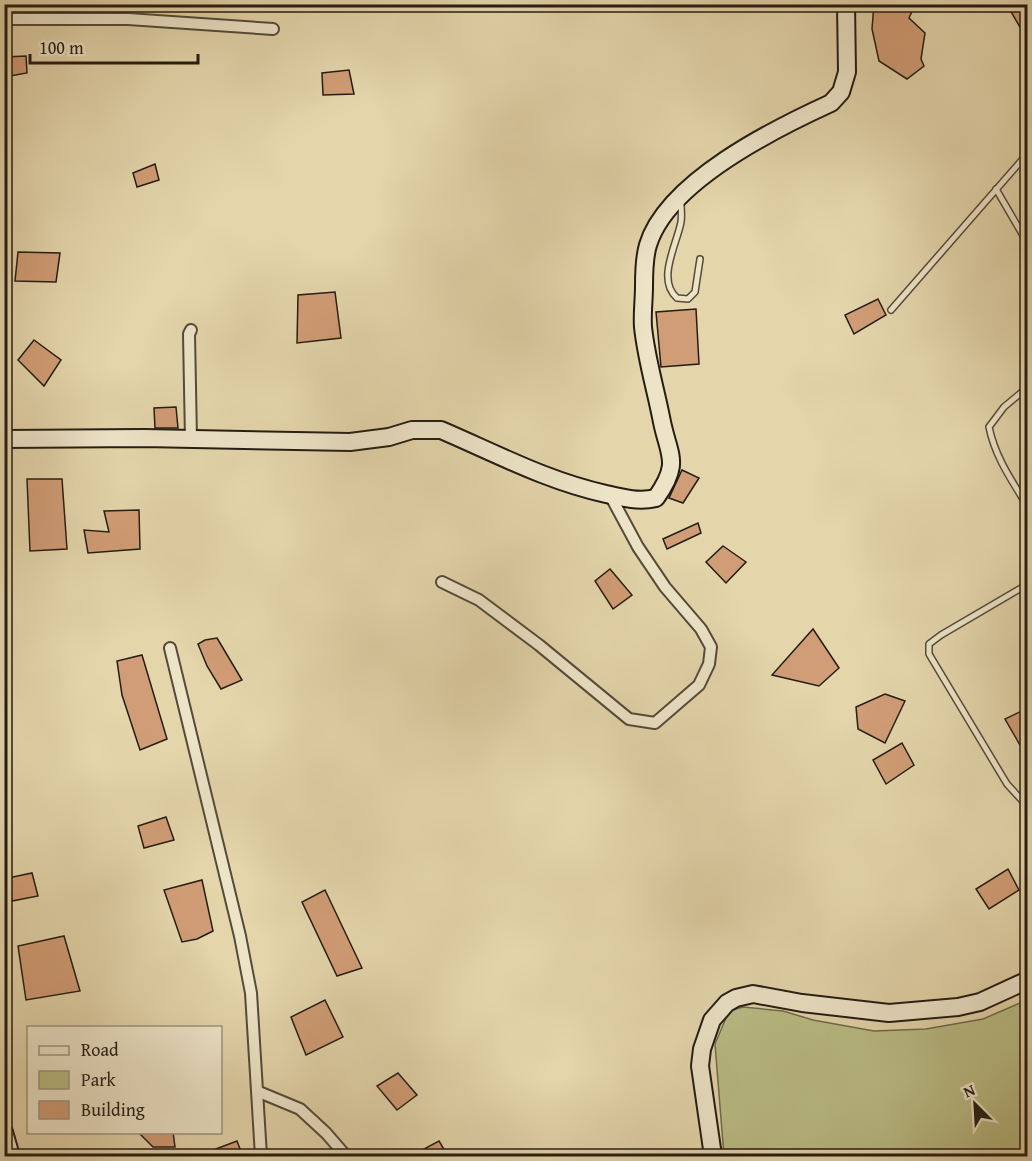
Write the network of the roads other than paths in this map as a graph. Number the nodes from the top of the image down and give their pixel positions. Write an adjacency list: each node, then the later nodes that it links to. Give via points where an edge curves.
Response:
1 (846, 4): 6 (street, via 847,72 841,92 831,103 749,144)
2 (4, 19): 3 (street, via 128,19)
3 (273, 29)
4 (1028, 153): 5 (lane)
5 (996, 189): 7 (lane); 9 (lane)
6 (681, 195): 8 (lane, via 681,220 669,269 670,288 677,298 688,299 695,292); 14 (street, via 660,221 648,245 644,275 643,327 671,472 656,498 644,501)
7 (1028, 244)
8 (700, 259)
9 (891, 310)
10 (191, 330): 13 (street)
11 (1028, 387): 15 (lane, via 1004,407 989,428 1002,464)
12 (4, 439): 13 (street)
13 (191, 440): 14 (street, via 350,442 412,430 441,430 528,470)
14 (610, 495): 16 (street, via 638,547 711,647 710,664 699,685 655,723 629,719 479,600)
15 (1028, 507)
16 (442, 582)
17 (1028, 584): 19 (lane, via 929,645 929,654 1007,784)
18 (170, 648): 21 (street, via 240,936 251,993)
19 (1028, 807)
20 (1028, 980): 26 (street, via 980,1002 888,1013 753,994 727,1003 712,1020 700,1066)
21 (259, 1092): 24 (street); 25 (street, via 300,1109)
22 (4, 1132): 23 (street)
23 (10, 1156)
24 (261, 1156)
25 (346, 1156)
26 (713, 1156)

